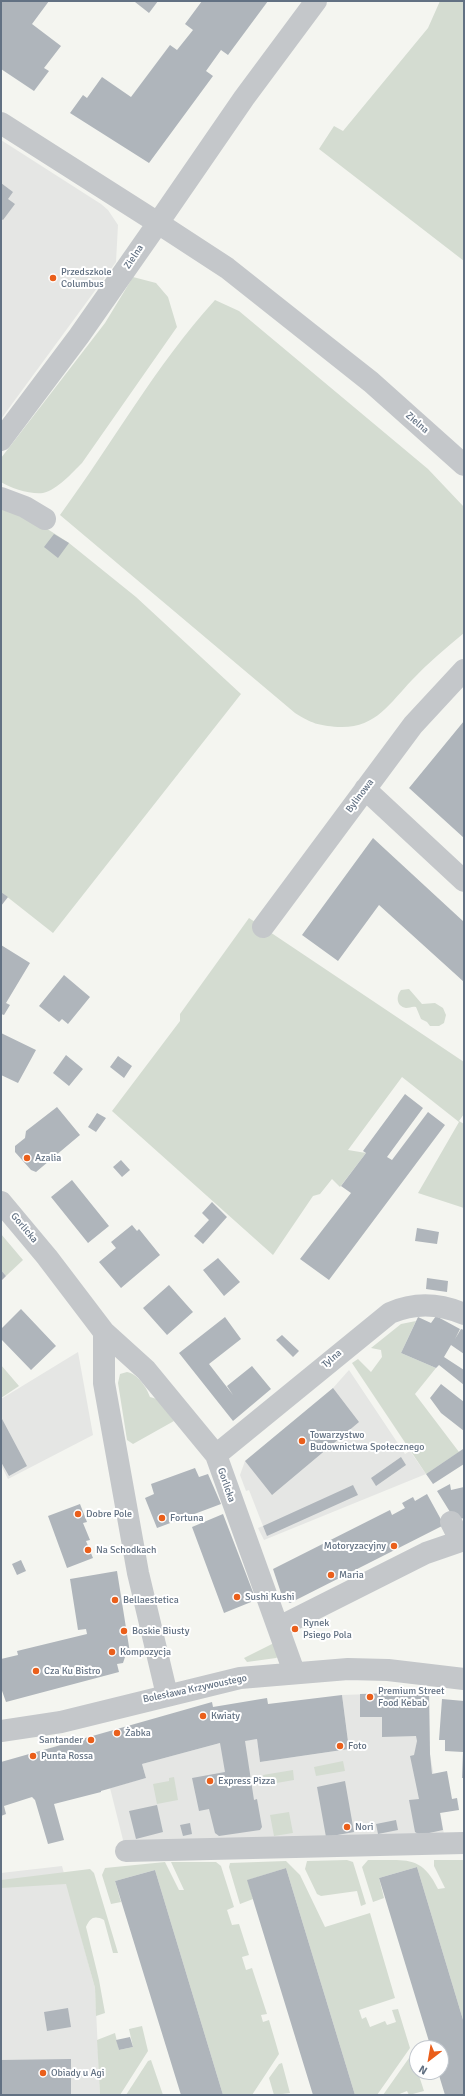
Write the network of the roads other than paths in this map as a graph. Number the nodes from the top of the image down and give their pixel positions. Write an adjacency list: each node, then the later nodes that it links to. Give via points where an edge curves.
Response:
1 (316, 1): 3 (street, Zielna, via 244,98)
2 (1, 124): 3 (street)
3 (158, 223): 4 (street, Zielna); 5 (street, Zielna, via 227,268 365,377)
4 (1, 440)
5 (464, 465)
6 (2, 498): 7 (street, via 25,507)
7 (45, 519)
8 (464, 670): 9 (street, Bylinowa, via 413,725)
9 (365, 789): 10 (street); 11 (street, Bylinowa)
10 (464, 881)
11 (264, 927)
12 (1, 1202): 14 (street, Gorlicka)
13 (464, 1314): 15 (street, Tylna, via 452,1309 426,1305 406,1306 390,1313)
14 (104, 1332): 15 (street, Gorlicka, via 146,1370); 20 (street, via 105,1390 138,1573)
15 (216, 1455): 17 (street, Gorlicka)
16 (458, 1534): 17 (street, via 426,1553)
17 (279, 1627): 18 (street, Gorlicka)
18 (294, 1672): 19 (street, Bolesława Krzywoustego, via 388,1670); 20 (street, Bolesława Krzywoustego, via 240,1678)
19 (464, 1679)
20 (167, 1695): 21 (street, Bolesława Krzywoustego, via 60,1722)
21 (1, 1731)
22 (454, 1844): 23 (street)
23 (126, 1851)

